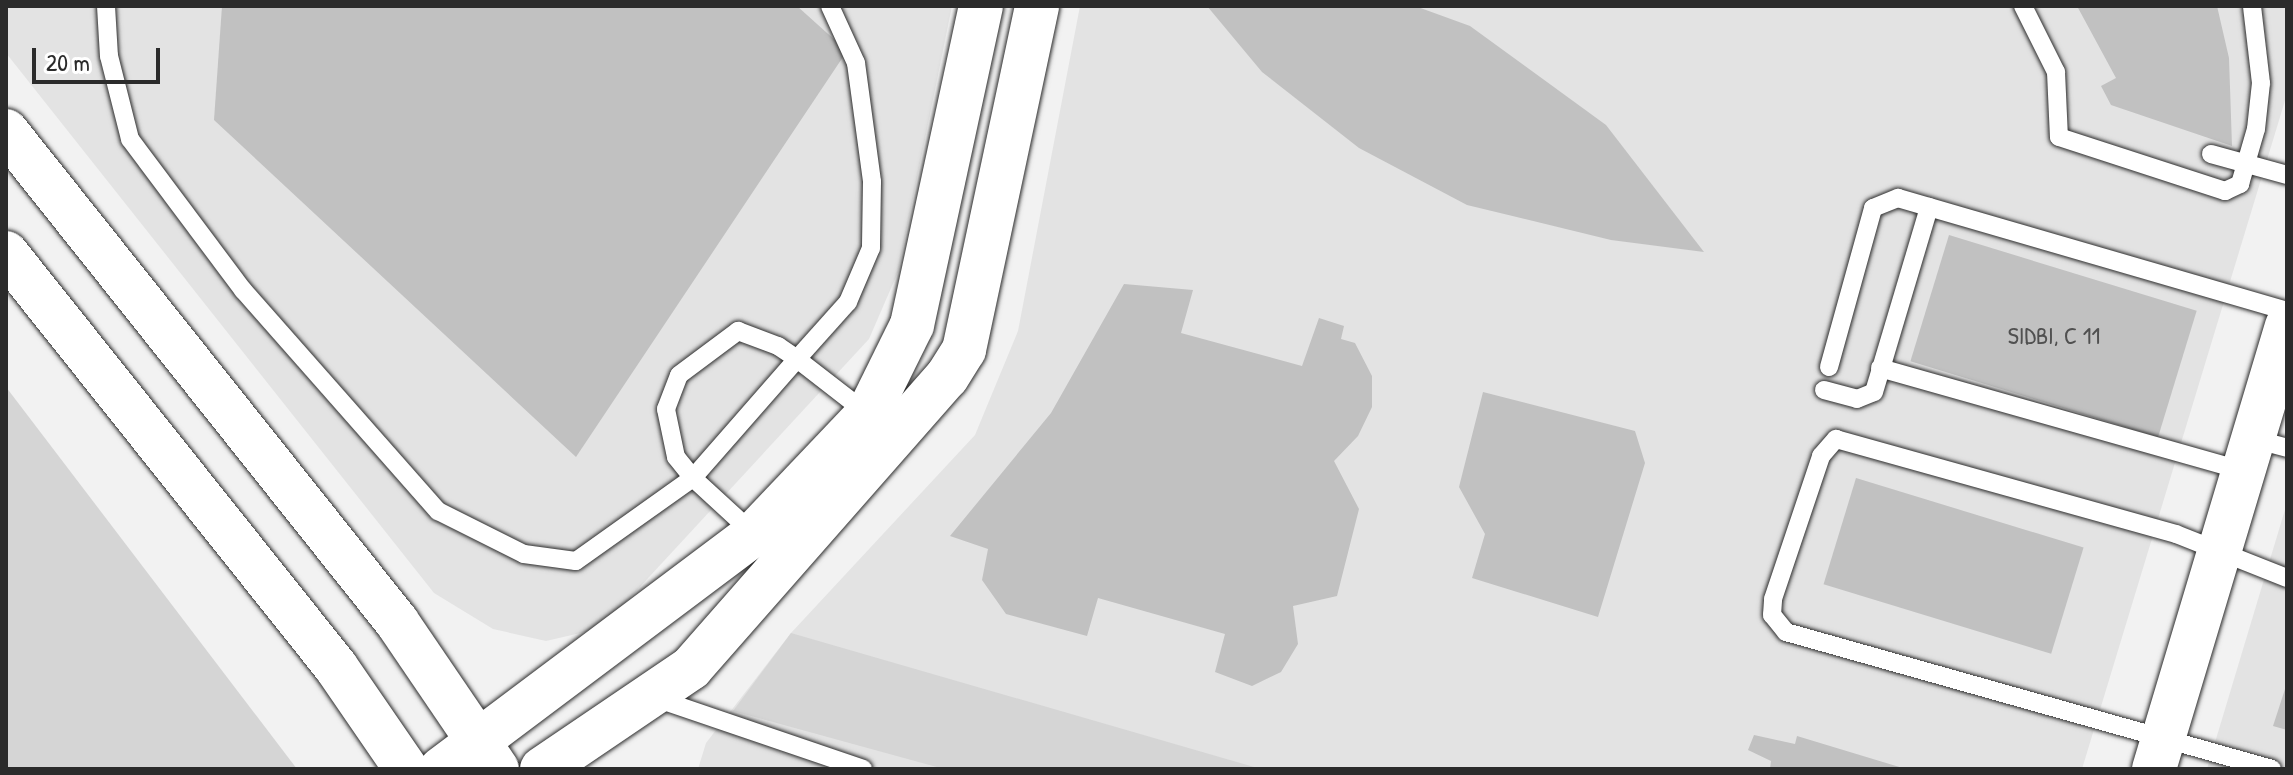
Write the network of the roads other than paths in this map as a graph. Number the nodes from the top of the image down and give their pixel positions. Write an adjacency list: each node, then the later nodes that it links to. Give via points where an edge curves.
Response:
1 (106, 6): 21 (lane, via 109,56 130,139 243,290 438,511 524,554 576,561)
2 (830, 6): 15 (lane, via 856,63 872,182 871,248 848,302)
3 (981, 6): 19 (street, via 912,325)
4 (1037, 6): 25 (street, via 964,350 691,668)
5 (2023, 6): 9 (lane, via 2056,72 2059,137 2225,191 2240,184)
6 (2252, 6): 9 (lane, via 2261,83)
7 (6, 131): 27 (street, via 397,622)
8 (2211, 154): 9 (lane)
9 (2247, 164): 10 (lane)
10 (2287, 175)
11 (1929, 207): 13 (lane); 16 (lane, via 1898,198 1873,208); 17 (lane)
12 (6, 253): 28 (street, via 336,667)
13 (2287, 311)
14 (2287, 327): 20 (street)
15 (797, 359): 19 (lane); 21 (lane); 21 (lane, via 738,331 679,375 666,409 676,457)
16 (1829, 367)
17 (1880, 368): 18 (lane, via 1874,392 1857,399); 20 (lane)
18 (1824, 390)
19 (868, 414): 22 (street)
20 (2261, 453): 23 (street)
21 (693, 478): 22 (lane)
22 (754, 534): 27 (street)
23 (2220, 552): 24 (lane); 26 (street); 26 (lane, via 1836,439 1821,456 1773,599 1772,615 1786,632)
24 (2287, 578)
25 (649, 696): 30 (street); 31 (lane)
26 (2159, 754): 32 (lane)
27 (488, 756): 29 (street)
28 (406, 769)
29 (441, 769)
30 (542, 769)
31 (863, 769)
32 (2272, 769)

